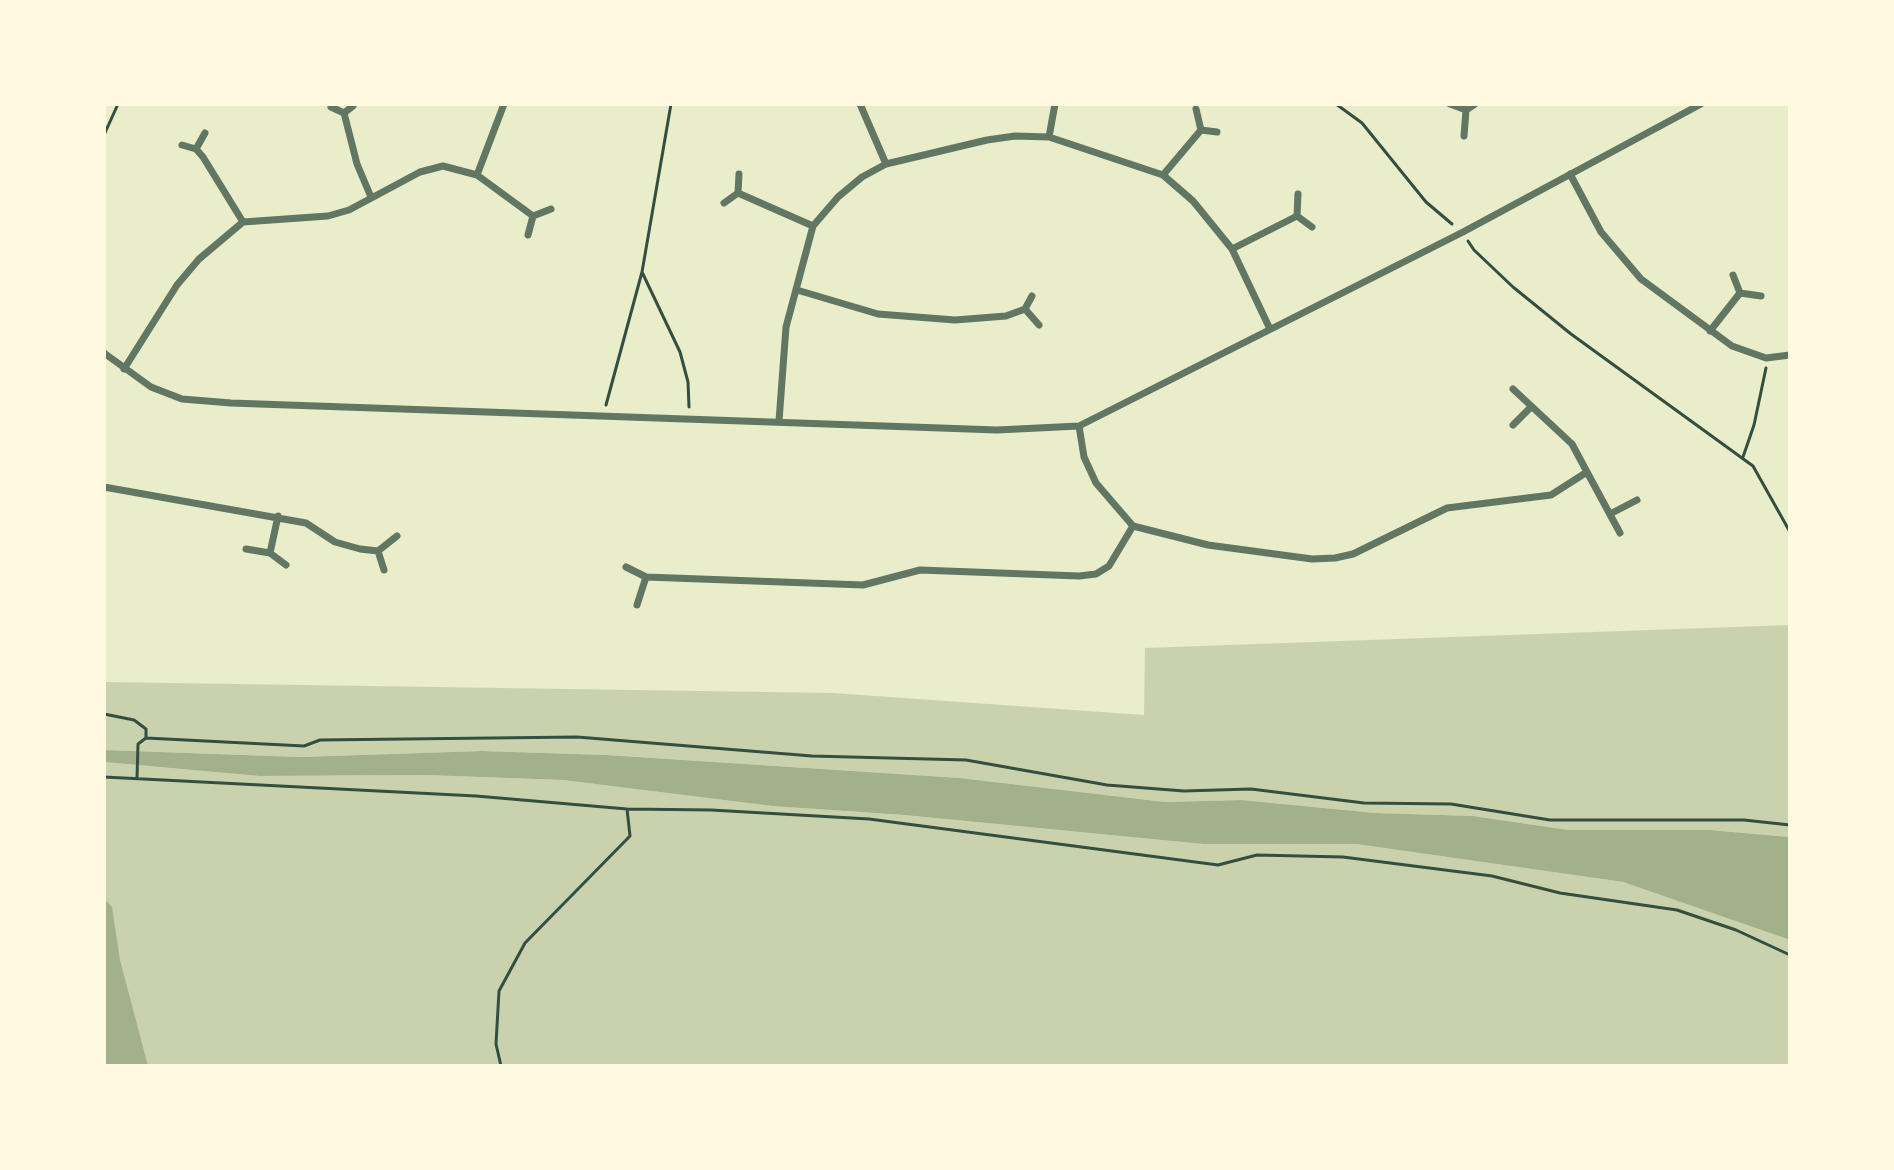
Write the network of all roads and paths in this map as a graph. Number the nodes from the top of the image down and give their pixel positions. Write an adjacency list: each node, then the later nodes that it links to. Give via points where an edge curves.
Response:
1 (118, 104): 18 (path)
2 (504, 104): 26 (street)
3 (671, 104): 41 (path)
4 (860, 104): 23 (street)
5 (1055, 104): 20 (street)
6 (1336, 104): 38 (path, via 1362,123 1426,202)
7 (1450, 104): 13 (street)
8 (1475, 104): 13 (street)
9 (1701, 104): 25 (street)
10 (353, 106): 14 (street)
11 (331, 107): 14 (street)
12 (1196, 109): 15 (street)
13 (1466, 110): 19 (street)
14 (344, 113): 30 (street)
15 (1201, 130): 16 (street); 27 (street)
16 (1217, 132)
17 (205, 133): 22 (street)
18 (104, 135)
19 (1464, 136)
20 (1049, 137): 23 (street, via 1001,138); 27 (street)
21 (182, 145): 22 (street)
22 (196, 149): 35 (street)
23 (886, 164): 36 (street, via 838,197)
24 (739, 174): 28 (street)
25 (1570, 174): 38 (street); 50 (street, via 1622,259)
26 (477, 175): 30 (street, via 443,166); 33 (street)
27 (1163, 175): 40 (street, via 1193,201)
28 (738, 193): 31 (street); 36 (street)
29 (1298, 194): 34 (street)
30 (371, 197): 35 (street, via 328,216)
31 (724, 203)
32 (551, 209): 33 (street)
33 (533, 216): 39 (street)
34 (1297, 216): 37 (street); 40 (street)
35 (243, 222): 54 (street, via 177,285)
36 (813, 226): 43 (street)
37 (1312, 227)
38 (1463, 232): 49 (street); 62 (path, via 1474,250 1571,334)
39 (528, 235)
40 (1232, 249): 49 (street)
41 (642, 272): 57 (path); 58 (path, via 680,352)
42 (1733, 275): 44 (street)
43 (797, 290): 47 (street, via 915,319 986,319); 59 (street, via 783,350)
44 (1740, 293): 46 (street); 50 (street)
45 (1032, 296): 47 (street)
46 (1761, 296)
47 (1025, 309): 48 (street)
48 (1039, 325)
49 (1270, 329): 61 (street)
50 (1710, 331): 53 (street)
51 (104, 353): 54 (street)
52 (1790, 355): 53 (street)
53 (1766, 358): 62 (path, via 1765,380)
54 (124, 369): 57 (street, via 182,399)
55 (1513, 389): 56 (street)
56 (1531, 407): 60 (street); 63 (street, via 1572,444)
57 (603, 416): 58 (street)
58 (689, 419): 59 (street)
59 (779, 421): 61 (street, via 997,430)
60 (1513, 425)
61 (1079, 426): 68 (street, via 1084,457 1096,483)
62 (1743, 457): 69 (path)
63 (1587, 472): 66 (street); 68 (street, via 1551,495 1447,508 1335,558 1208,545)
64 (104, 487): 67 (street)
65 (1637, 500): 66 (street)
66 (1610, 514): 70 (street)
67 (278, 516): 73 (street, via 306,523 335,542); 74 (street)
68 (1133, 526): 78 (street, via 1109,566 1079,576 920,570 863,585)
69 (1790, 532)
70 (1620, 533)
71 (397, 536): 73 (street)
72 (246, 549): 74 (street)
73 (378, 551): 77 (street)
74 (270, 553): 75 (street)
75 (286, 565)
76 (626, 567): 78 (street)
77 (384, 570)
78 (646, 577): 79 (street)
79 (637, 605)
80 (104, 714): 81 (path, via 134,720 146,729)
81 (146, 738): 83 (path, via 138,744); 85 (path, via 304,746 320,740 577,737 812,756 966,760 1107,785 1451,804 1550,820 1744,820)
82 (104, 777): 83 (path)
83 (137, 778): 84 (path)
84 (627, 809): 86 (path, via 869,819 1218,865 1257,855 1343,857 1492,876 1560,893 1677,910); 87 (path, via 630,836 525,943 499,991 496,1044)
85 (1790, 825)
86 (1790, 955)
87 (501, 1066)

